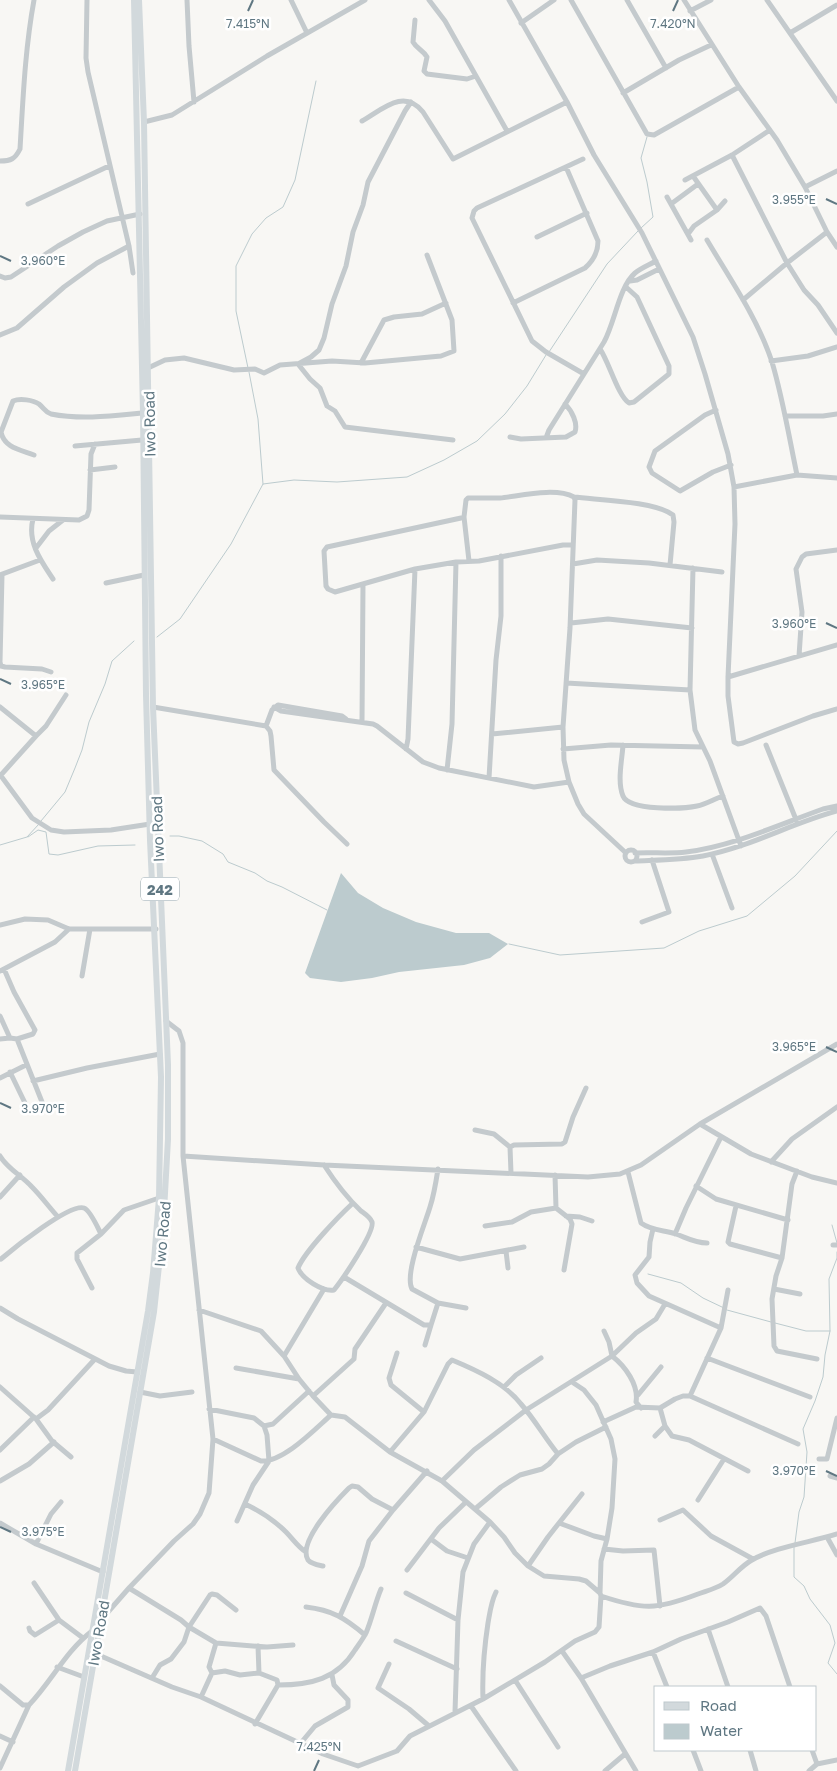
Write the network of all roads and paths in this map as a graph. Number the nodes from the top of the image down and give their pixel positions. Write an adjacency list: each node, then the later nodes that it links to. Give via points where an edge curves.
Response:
1 (34, 0): 41 (street, via 24,79 20,149 10,161)
2 (87, 0): 42 (street, via 86,58)
3 (134, 0): 55 (main road, Iwo Road)
4 (139, 0): 36 (main road, Iwo Road / 242)
5 (187, 0): 32 (street)
6 (291, 0): 22 (street)
7 (346, 0): 18 (street)
8 (365, 0): 18 (street)
9 (429, 0): 26 (street, via 445,21)
10 (509, 0): 21 (street)
11 (554, 0): 21 (street)
12 (571, 0): 30 (street)
13 (627, 0): 25 (street)
14 (684, 0): 19 (street)
15 (711, 0): 19 (street)
16 (767, 0): 23 (street)
17 (837, 5): 23 (street)
18 (350, 8): 22 (street)
19 (690, 11): 24 (street)
20 (415, 20): 26 (street, via 413,42 427,57 424,71 427,74 467,79)
21 (521, 22): 34 (street)
22 (307, 33): 32 (street)
23 (790, 33): 29 (street)
24 (711, 45): 25 (street); 27 (street)
25 (666, 68): 30 (street)
26 (476, 76): 38 (street)
27 (738, 87): 30 (street, via 654,135 644,131); 37 (street)
28 (837, 88): 29 (street)
29 (831, 92): 31 (street)
30 (623, 93)
31 (837, 101)
32 (194, 102): 36 (street, via 172,115)
33 (411, 102): 35 (street, via 398,100); 38 (street, via 423,112 452,158); 83 (street, via 368,182 319,350)
34 (567, 102): 38 (street); 65 (street)
35 (362, 120)
36 (144, 122): 84 (main road, Iwo Road / 242)
37 (770, 130): 39 (street); 48 (street)
38 (507, 131)
39 (732, 155): 45 (street); 66 (street)
40 (582, 159): 43 (street)
41 (0, 161)
42 (109, 166): 51 (street); 56 (street)
43 (566, 167): 54 (street); 76 (street, via 474,211 472,218)
44 (837, 171): 48 (street)
45 (693, 176): 46 (street); 47 (street)
46 (686, 180)
47 (698, 184): 52 (street); 53 (street)
48 (805, 187): 57 (street)
49 (667, 197): 52 (street)
50 (725, 200): 53 (street)
51 (28, 204)
52 (671, 204): 58 (street)
53 (717, 210): 58 (street)
54 (587, 212): 59 (street); 76 (street, via 598,241 590,264)
55 (140, 214): 56 (street); 88 (main road, Iwo Road)
56 (122, 217): 62 (street); 71 (street, via 83,232 11,277)
57 (827, 232): 63 (street); 66 (street)
58 (688, 234): 60 (street)
59 (537, 237)
60 (691, 240)
61 (707, 240): 74 (street)
62 (129, 246): 69 (street); 78 (street, via 97,263 17,328)
63 (837, 247)
64 (427, 255): 75 (street)
65 (656, 261): 67 (street); 68 (street)
66 (787, 263): 74 (street); 77 (street)
67 (645, 266): 70 (street); 72 (street, via 633,274)
68 (660, 269): 70 (street); 87 (street, via 693,337)
69 (133, 273)
70 (649, 274): 72 (street)
71 (0, 276)
72 (630, 281): 73 (street)
73 (626, 287): 80 (street); 80 (street, via 637,296 670,366 669,374 629,403 622,396)
74 (743, 300): 81 (street)
75 (446, 303): 82 (street, via 422,314 384,320); 82 (street, via 452,320 454,351 441,356)
76 (513, 303): 85 (street, via 532,341)
77 (837, 333)
78 (0, 335)
79 (837, 347): 81 (street, via 808,356)
80 (600, 349): 85 (street)
81 (771, 361): 90 (street)
82 (361, 363): 83 (street)
83 (298, 364): 84 (street, via 280,365 264,373 255,369 234,370 184,358 165,360); 94 (street, via 320,388 327,406 335,411 345,427)
84 (148, 368): 102 (main road, Iwo Road / 242)
85 (584, 374): 86 (street)
86 (565, 404): 92 (street); 92 (street, via 576,423 575,432 566,437)
87 (716, 410): 98 (street); 98 (street, via 655,451 649,467 652,473 680,491)
88 (143, 413): 93 (main road, Iwo Road); 97 (street, via 68,416 47,413 35,402 13,401 2,436 12,447)
89 (837, 414): 90 (street)
90 (785, 416): 101 (street)
91 (510, 437): 92 (street)
92 (546, 438)
93 (142, 440): 95 (street); 102 (main road, Iwo Road)
94 (453, 440)
95 (95, 444): 96 (street); 100 (street)
96 (75, 446)
97 (34, 455)
98 (731, 465): 104 (street)
99 (115, 467): 100 (street)
100 (90, 470): 109 (street, via 87,516 79,520)
101 (797, 475): 103 (street); 104 (street)
102 (146, 476): 123 (main road, Iwo Road); 138 (main road, Iwo Road / 242)
103 (837, 478)
104 (734, 488): 133 (street)
105 (574, 497): 107 (street, via 536,493 468,498); 110 (street); 118 (street, via 639,504 673,515)
106 (0, 517): 108 (street)
107 (464, 517): 116 (street); 126 (street, via 327,547 324,551 328,589 335,592)
108 (33, 519): 109 (street); 111 (street, via 30,529)
109 (64, 519): 111 (street)
110 (572, 545): 113 (street); 117 (street)
111 (36, 548): 114 (street)
112 (837, 550): 130 (street, via 806,554 796,569 802,612)
113 (501, 556): 116 (street); 143 (street, via 501,616)
114 (40, 560): 122 (street); 124 (street)
115 (456, 562): 116 (street); 120 (street); 150 (street, via 452,724)
116 (469, 562)
117 (573, 564): 118 (street, via 597,560); 127 (street)
118 (670, 566): 119 (street)
119 (693, 568): 121 (street); 128 (street)
120 (415, 569): 126 (street); 148 (street)
121 (722, 572)
122 (1, 575): 131 (street)
123 (144, 576): 125 (street); 158 (main road, Iwo Road)
124 (53, 580)
125 (106, 583)
126 (363, 584): 140 (street)
127 (570, 622): 128 (street, via 608,619); 134 (street)
128 (692, 628): 135 (street)
129 (837, 645): 130 (street)
130 (799, 656): 133 (street)
131 (1, 666): 132 (street)
132 (51, 672)
133 (728, 677): 139 (street, via 732,738 738,744)
134 (566, 683): 135 (street); 142 (street)
135 (690, 690): 147 (street, via 695,730)
136 (66, 695): 144 (street)
137 (0, 707): 144 (street)
138 (153, 707): 141 (street); 173 (main road, Iwo Road / 242)
139 (837, 709)
140 (362, 722): 141 (street, via 282,705 274,706); 148 (street, via 378,726)
141 (266, 726): 161 (street, via 271,736 274,770)
142 (563, 728): 143 (street); 149 (street)
143 (492, 734): 152 (street)
144 (36, 736): 151 (street)
145 (623, 745): 147 (street); 149 (street); 154 (street, via 621,783 627,801 642,806 680,808 698,806)
146 (766, 745): 157 (street)
147 (702, 747): 154 (street)
148 (406, 749): 150 (street, via 423,762)
149 (563, 749): 153 (street)
150 (447, 770): 152 (street)
151 (1, 776): 158 (street, via 32,818 51,830 111,830)
152 (489, 778): 153 (street, via 534,787)
153 (569, 782): 162 (street, via 584,814)
154 (723, 796): 160 (street)
155 (837, 806): 157 (street)
156 (837, 811): 159 (street)
157 (795, 819): 159 (street); 160 (street)
158 (150, 824): 172 (main road, Iwo Road)
159 (798, 825): 160 (street)
160 (740, 843): 163 (street, via 684,852); 164 (street)
161 (347, 844)
162 (626, 853): 163 (street, via 632,850); 166 (street, via 626,860)
163 (635, 853): 166 (street)
164 (712, 854): 165 (street); 167 (street)
165 (652, 860): 166 (street); 168 (street, via 669,912)
166 (635, 861)
167 (732, 908)
168 (642, 922)
169 (0, 925): 170 (street, via 24,919 48,920)
170 (70, 929): 171 (street); 174 (street, via 56,942)
171 (90, 929): 172 (street); 175 (street)
172 (156, 929): 173 (main road, Iwo Road)
173 (161, 969): 177 (main road, Iwo Road / 242); 183 (main road, Iwo Road)
174 (2, 970): 180 (street, via 36,1030)
175 (82, 976)
176 (0, 1016): 178 (street)
177 (166, 1021): 197 (street, via 180,1031 183,1043); 259 (main road, Iwo Road / 242, via 169,1102 167,1186 158,1280)
178 (10, 1038): 179 (street); 180 (street)
179 (0, 1039)
180 (17, 1039): 184 (street)
181 (835, 1045): 182 (street); 192 (street)
182 (837, 1052)
183 (160, 1054): 187 (street); 209 (main road, Iwo Road)
184 (26, 1065): 185 (street); 187 (street)
185 (10, 1072): 186 (street); 189 (street)
186 (0, 1078)
187 (33, 1080): 190 (street)
188 (586, 1088): 195 (street, via 565,1142 514,1144)
189 (25, 1103)
190 (44, 1107)
191 (837, 1107): 198 (street, via 792,1139)
192 (700, 1124): 194 (street); 202 (street)
193 (475, 1130): 195 (street, via 494,1134)
194 (721, 1137): 198 (street); 207 (street)
195 (510, 1147): 203 (street)
196 (0, 1156): 204 (street, via 10,1170)
197 (183, 1156): 199 (street); 240 (street)
198 (771, 1162): 201 (street)
199 (324, 1166): 200 (street); 210 (street)
200 (438, 1170): 203 (street); 222 (street)
201 (797, 1171): 206 (street); 215 (street, via 792,1184)
202 (628, 1172): 205 (street, via 598,1177); 218 (street, via 641,1223)
203 (512, 1173): 205 (street)
204 (20, 1176): 208 (street); 214 (street)
205 (555, 1176): 212 (street)
206 (837, 1183)
207 (696, 1186): 211 (street, via 710,1196); 220 (street)
208 (0, 1197)
209 (159, 1198): 219 (street, via 124,1210); 254 (main road, Iwo Road, via 153,1273)
210 (353, 1203): 229 (street, via 369,1217 372,1226); 231 (street, via 298,1268)
211 (736, 1206): 215 (street); 225 (street, via 728,1242)
212 (556, 1208): 213 (street); 217 (street, via 531,1212 512,1222)
213 (566, 1216): 216 (street); 228 (street, via 572,1229)
214 (58, 1217): 219 (street, via 74,1209 85,1208); 226 (street)
215 (788, 1220): 225 (street)
216 (592, 1221)
217 (485, 1226)
218 (653, 1229): 220 (street); 237 (street, via 649,1257 635,1279 645,1293)
219 (101, 1234): 230 (street, via 76,1255)
220 (675, 1234): 221 (street)
221 (707, 1243)
222 (416, 1247): 224 (street, via 460,1259); 236 (street, via 410,1285)
223 (524, 1247): 224 (street)
224 (506, 1251): 227 (street)
225 (782, 1258): 232 (street)
226 (1, 1259)
227 (508, 1268)
228 (564, 1270)
229 (344, 1277): 231 (street, via 334,1290); 235 (street)
230 (92, 1288)
231 (324, 1289): 246 (street)
232 (774, 1289): 234 (street); 250 (street, via 774,1346 778,1351)
233 (728, 1290): 242 (street)
234 (800, 1294)
235 (386, 1303): 241 (street, via 424,1325); 261 (street, via 354,1349 354,1360)
236 (438, 1304): 239 (street); 241 (street)
237 (665, 1304): 242 (street); 247 (street, via 656,1320 636,1333)
238 (0, 1308): 251 (street)
239 (466, 1308)
240 (199, 1310): 246 (street, via 261,1332); 267 (street)
241 (431, 1324): 244 (street)
242 (721, 1328): 249 (street)
243 (604, 1332): 247 (street)
244 (425, 1345)
245 (397, 1353): 269 (street, via 389,1378 391,1385)
246 (284, 1356): 255 (street)
247 (612, 1356): 256 (street); 262 (street, via 628,1374)
248 (540, 1358): 258 (street)
249 (707, 1358): 263 (street); 264 (street)
250 (817, 1358)
251 (95, 1359): 254 (street, via 109,1366); 271 (street, via 48,1410)
252 (661, 1367): 262 (street)
253 (236, 1368): 255 (street)
254 (137, 1372): 281 (main road, Iwo Road)
255 (299, 1379): 261 (street)
256 (572, 1382): 268 (street); 273 (street, via 591,1399)
257 (0, 1387): 271 (street)
258 (504, 1387): 268 (street); 269 (street, via 451,1360)
259 (140, 1392): 260 (street, via 160,1396); 281 (main road, Iwo Road / 242)
260 (192, 1392)
261 (311, 1394): 270 (street); 275 (street, via 272,1424)
262 (638, 1395): 265 (street)
263 (690, 1396): 266 (street, via 683,1396); 280 (street)
264 (810, 1397)
265 (638, 1406): 266 (street); 273 (street)
266 (660, 1408): 276 (street)
267 (209, 1409): 275 (street, via 254,1418); 278 (street)
268 (526, 1410): 284 (street); 294 (street, via 474,1450)
269 (424, 1412): 283 (street)
270 (331, 1415): 283 (street, via 345,1417); 288 (street, via 295,1446)
271 (35, 1418): 279 (street); 282 (street)
272 (837, 1418): 274 (street)
273 (604, 1424): 284 (street); 310 (street, via 615,1463)
274 (836, 1425): 287 (street, via 827,1459)
275 (264, 1426): 288 (street)
276 (665, 1426): 277 (street); 286 (street, via 672,1436 689,1440)
277 (655, 1436)
278 (213, 1439): 288 (street, via 261,1461); 322 (street, via 209,1493 200,1514)
279 (54, 1442): 285 (street); 293 (street, via 29,1464)
280 (798, 1444)
281 (127, 1449): 320 (main road, Iwo Road); 333 (main road, Iwo Road / 242)
282 (0, 1450)
283 (390, 1452): 289 (street)
284 (558, 1454): 300 (street, via 542,1469 520,1475)
285 (71, 1457)
286 (724, 1459): 290 (street); 296 (street)
287 (820, 1459)
288 (269, 1461): 299 (street)
289 (427, 1471): 294 (street); 301 (street)
290 (748, 1471)
291 (830, 1476): 292 (street)
292 (837, 1478)
293 (0, 1480)
294 (442, 1481): 298 (street)
295 (582, 1494): 306 (street)
296 (698, 1500)
297 (61, 1502): 311 (street)
298 (466, 1502): 300 (street); 309 (street)
299 (245, 1504): 303 (street); 313 (street, via 272,1520)
300 (475, 1509): 304 (street)
301 (393, 1510): 313 (street, via 351,1486 321,1519); 330 (street, via 369,1541)
302 (660, 1520): 316 (street, via 684,1510 712,1536)
303 (237, 1521)
304 (490, 1522): 315 (street); 318 (street)
305 (0, 1523): 311 (street)
306 (559, 1524): 310 (street); 318 (street)
307 (837, 1534): 308 (street)
308 (827, 1537): 314 (street); 316 (street)
309 (431, 1539): 315 (street, via 447,1551); 319 (street)
310 (607, 1539): 312 (street)
311 (36, 1544): 320 (street)
312 (604, 1549): 326 (street); 328 (street, via 654,1550)
313 (306, 1552): 317 (street, via 308,1560)
314 (837, 1555)
315 (468, 1558): 332 (street, via 463,1572)
316 (753, 1559): 328 (street, via 722,1585)
317 (323, 1566)
318 (528, 1566): 326 (street, via 544,1576 586,1581)
319 (407, 1570)
320 (103, 1572): 337 (main road, Iwo Road)
321 (34, 1583): 331 (street)
322 (129, 1588): 333 (street); 334 (street)
323 (381, 1589): 338 (street)
324 (496, 1592): 363 (street, via 484,1651)
325 (406, 1593): 332 (street)
326 (600, 1594): 328 (street, via 627,1605); 344 (street, via 597,1630)
327 (306, 1606): 330 (street)
328 (660, 1606)
329 (236, 1610): 334 (street, via 212,1594)
330 (340, 1616): 338 (street)
331 (59, 1620): 335 (street, via 35,1635); 339 (street)
332 (458, 1620): 349 (street)
333 (100, 1621): 346 (main road, Iwo Road / 242)
334 (188, 1627): 341 (street); 354 (street, via 184,1642 171,1659 160,1665)
335 (29, 1628)
336 (708, 1630): 345 (street); 360 (street); 361 (street, via 760,1608 763,1610)
337 (92, 1631): 339 (street); 353 (main road, Iwo Road)
338 (365, 1635): 352 (street, via 349,1660)
339 (83, 1638): 348 (street)
340 (396, 1641): 349 (street)
341 (216, 1643): 343 (street); 350 (street, via 209,1667)
342 (293, 1645): 343 (street)
343 (258, 1646): 351 (street)
344 (562, 1651): 355 (street); 356 (street)
345 (652, 1652): 355 (street); 359 (street)
346 (94, 1653): 354 (street); 381 (main road, Iwo Road / 242)
347 (388, 1664): 368 (street, via 378,1688)
348 (58, 1667): 353 (street); 364 (street)
349 (457, 1669): 366 (street)
350 (212, 1673): 351 (street); 362 (street)
351 (259, 1673): 357 (street, via 277,1680)
352 (332, 1675): 357 (street, via 309,1684); 371 (street, via 334,1685 348,1700 348,1707 315,1726)
353 (84, 1677): 380 (main road, Iwo Road)
354 (152, 1678): 362 (street)
355 (581, 1678): 376 (street)
356 (514, 1680): 363 (street); 372 (street)
357 (278, 1685): 367 (street)
358 (0, 1686): 364 (street, via 23,1705)
359 (667, 1686)
360 (728, 1686)
361 (790, 1686)
362 (201, 1697): 367 (street)
363 (483, 1699): 365 (street)
364 (29, 1705): 370 (street)
365 (471, 1706): 366 (street); 382 (street)
366 (455, 1712): 368 (street)
367 (255, 1724): 371 (street)
368 (429, 1726): 371 (street, via 410,1736 397,1751 358,1766)
369 (0, 1736): 370 (street)
370 (13, 1742): 379 (street)
371 (300, 1744)
372 (558, 1747)
373 (693, 1751): 385 (street)
374 (750, 1751): 386 (street)
375 (812, 1751): 378 (street)
376 (625, 1754): 383 (street); 384 (street)
377 (837, 1760): 378 (street)
378 (817, 1764): 387 (street)
379 (0, 1768)
380 (68, 1771)
381 (74, 1771)
382 (516, 1771)
383 (605, 1771)
384 (636, 1771)
385 (701, 1771)
386 (756, 1771)
387 (808, 1771)

